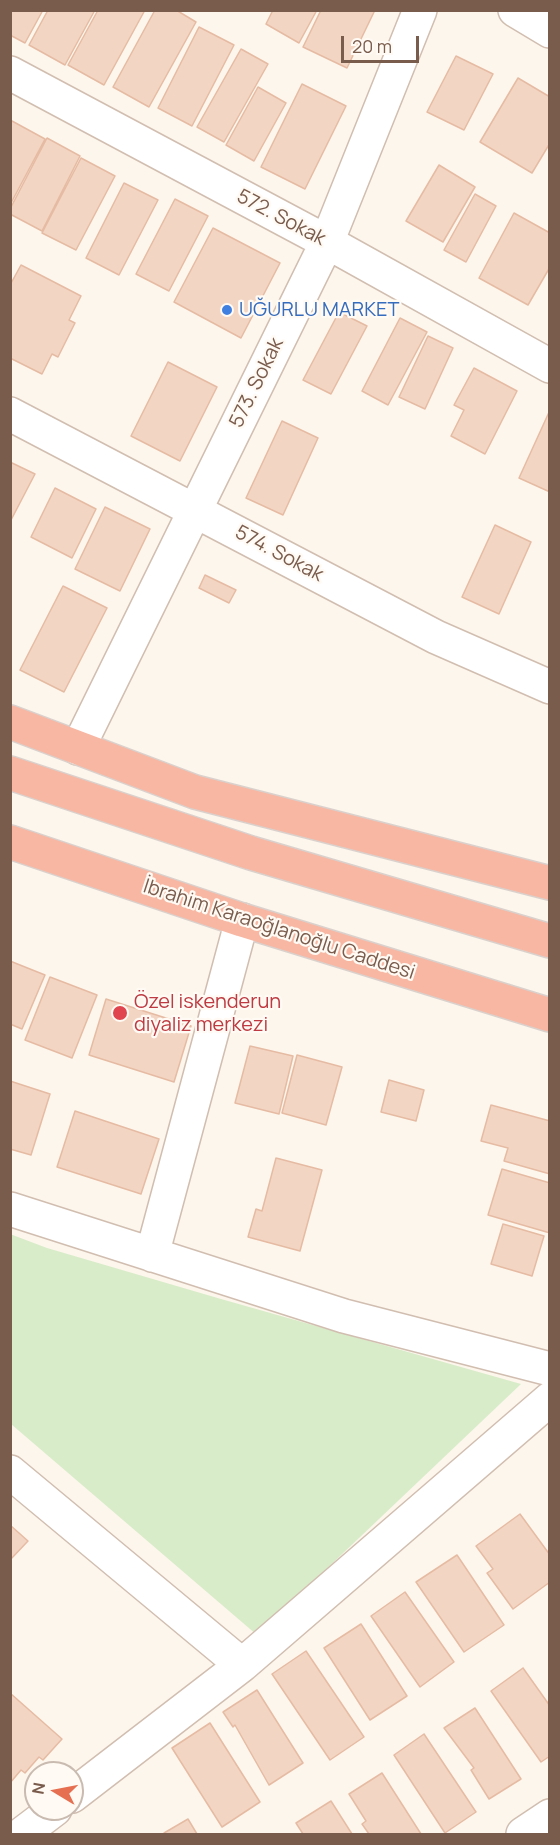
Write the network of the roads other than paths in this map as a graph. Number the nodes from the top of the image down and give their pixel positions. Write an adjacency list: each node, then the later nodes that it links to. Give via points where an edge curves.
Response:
1 (420, 10): 5 (street, 573. Sokak)
2 (515, 10): 3 (street)
3 (549, 31)
4 (10, 73): 5 (street, 572. Sokak)
5 (327, 242): 6 (street, 572. Sokak); 8 (street, 573. Sokak)
6 (549, 366)
7 (10, 414): 8 (street, 574. Sokak)
8 (195, 510): 9 (street, 574. Sokak, via 436,637); 11 (street, 573. Sokak)
9 (549, 687)
10 (10, 722): 11 (highway)
11 (78, 748): 14 (highway, via 195,792)
12 (10, 773): 16 (highway, via 251,853)
13 (10, 842): 15 (highway, İbrahim Karaoğlanoğlu Caddesi)
14 (549, 883)
15 (242, 920): 17 (highway, İbrahim Karaoğlanoğlu Caddesi); 19 (street)
16 (549, 941)
17 (549, 1015)
18 (10, 1209): 19 (street)
19 (152, 1255): 20 (street, via 344,1316)
20 (549, 1369)
21 (549, 1399): 23 (street)
22 (10, 1472): 23 (street)
23 (242, 1665): 24 (street)
24 (84, 1787)
25 (549, 1816): 28 (street)
26 (39, 1821): 27 (street)
27 (22, 1834)
28 (523, 1834)

